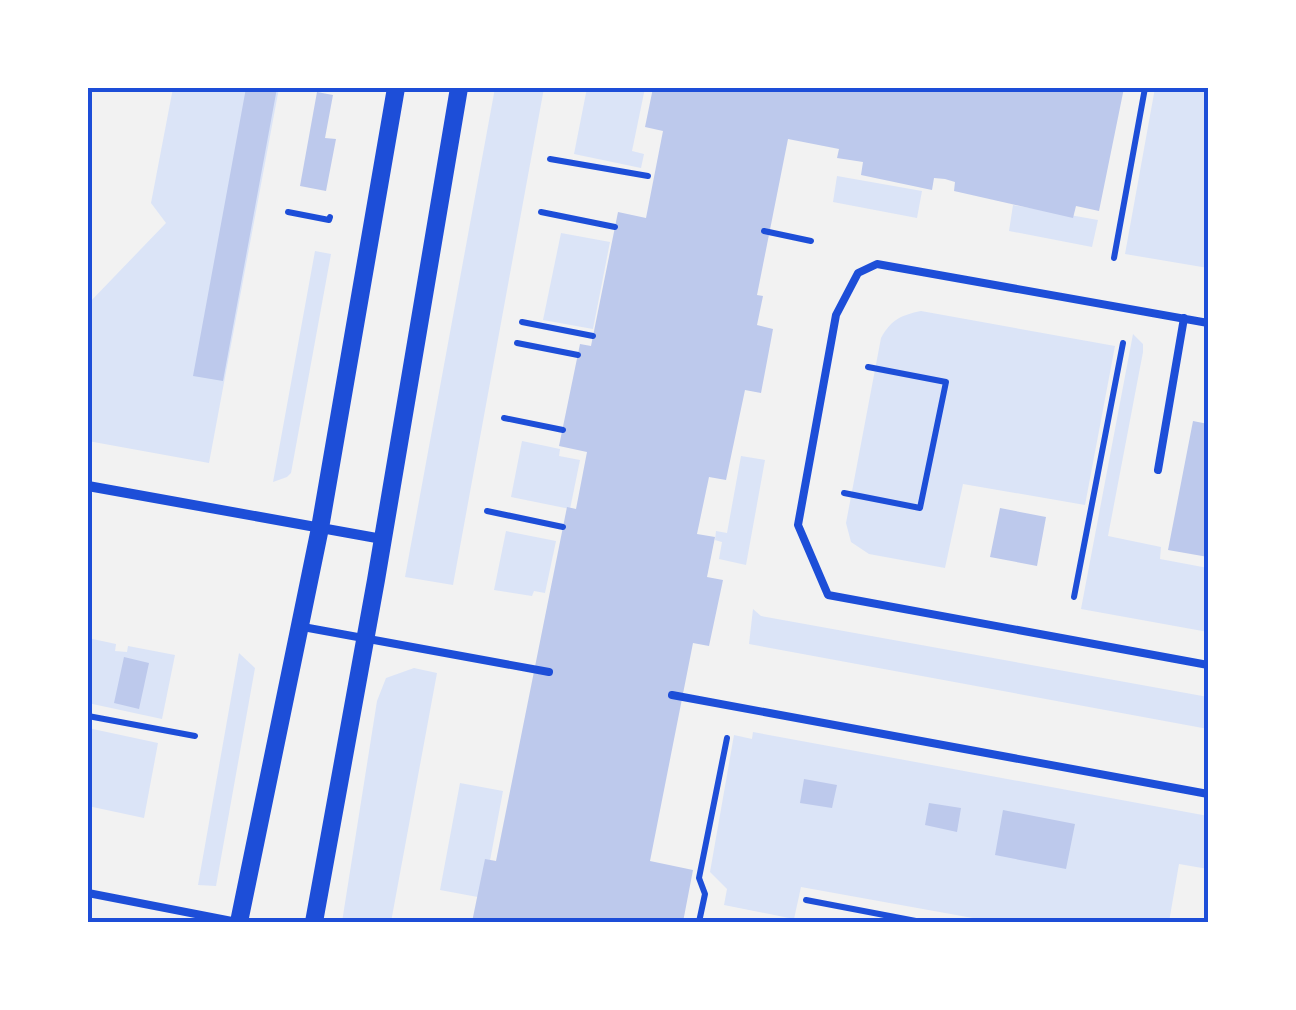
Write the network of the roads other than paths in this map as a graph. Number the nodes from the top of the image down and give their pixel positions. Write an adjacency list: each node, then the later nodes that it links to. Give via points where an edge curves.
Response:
1 (396, 88): 7 (street)
2 (459, 88): 8 (street)
3 (1184, 318): 4 (lane); 5 (lane); 11 (lane, via 877,264 858,273 836,315 798,525 828,595)
4 (1208, 323)
5 (1158, 470)
6 (88, 486): 7 (street)
7 (320, 528): 8 (street); 9 (street)
8 (382, 540): 10 (street)
9 (300, 626): 10 (lane); 16 (street)
10 (365, 638): 12 (lane); 17 (street)
11 (1208, 666)
12 (549, 672)
13 (672, 695): 14 (lane)
14 (1208, 794)
15 (88, 893): 16 (lane)
16 (238, 922)
17 (314, 922)

